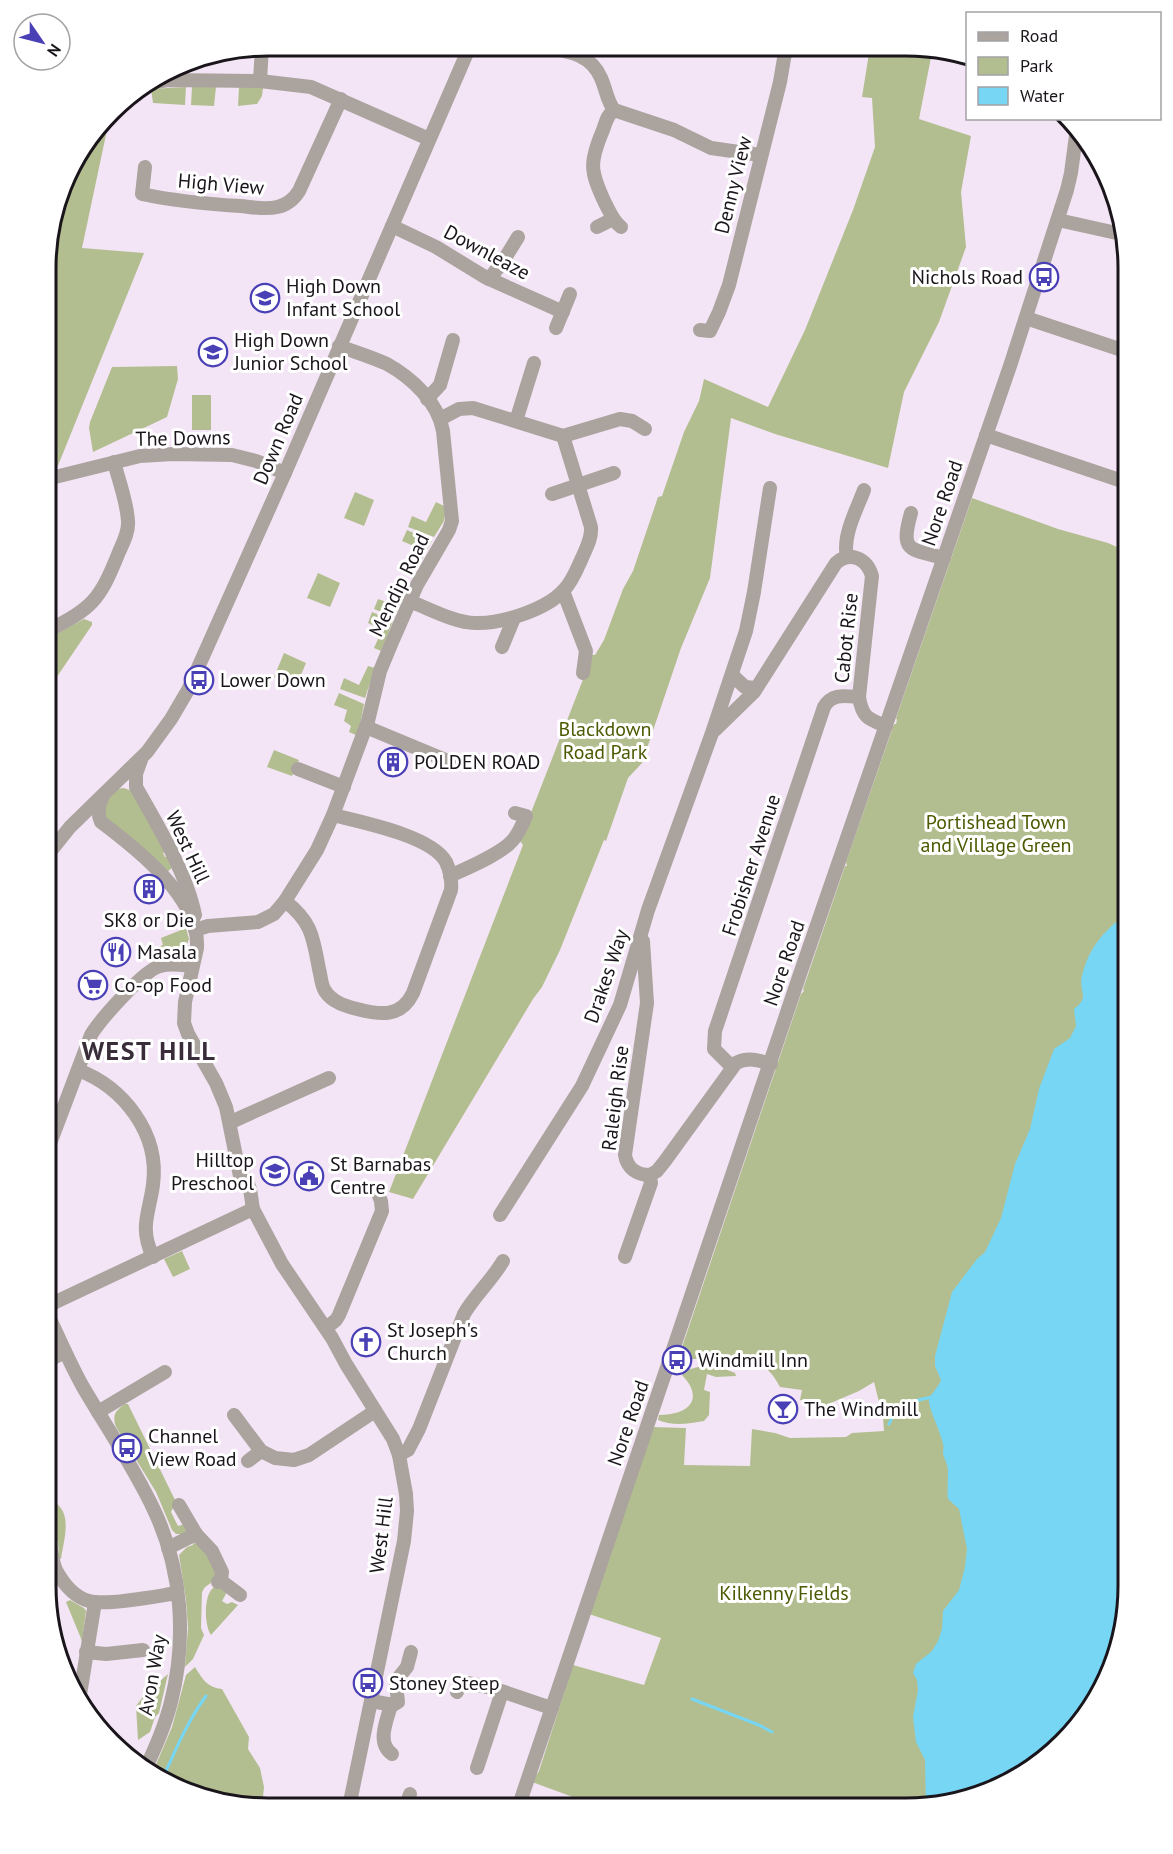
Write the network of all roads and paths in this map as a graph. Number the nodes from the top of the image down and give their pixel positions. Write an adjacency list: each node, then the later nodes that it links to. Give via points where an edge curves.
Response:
1 (261, 56): 6 (street)
2 (466, 56): 9 (street, Down Road)
3 (586, 56): 8 (street, via 597,69)
4 (784, 56): 11 (street, Denny View)
5 (176, 76): 6 (street)
6 (260, 81): 7 (street, via 314,88)
7 (341, 99): 9 (street); 12 (street, High View, via 303,184 285,204 268,208 141,199)
8 (614, 110): 11 (street, via 674,130 711,148); 15 (street, via 596,146 592,167 596,184 617,223)
9 (429, 139): 14 (street, Down Road)
10 (1075, 141): 13 (street, Nore Road)
11 (760, 155): 23 (street, Denny View, via 729,285)
12 (145, 167)
13 (1058, 220): 16 (street); 21 (street, Nore Road)
14 (392, 226): 18 (street, Downleaze, via 432,244); 25 (street, Down Road)
15 (597, 227)
16 (1114, 233)
17 (510, 242): 18 (street)
18 (489, 279): 20 (street, Downleaze)
19 (570, 294): 20 (street)
20 (563, 312): 22 (street)
21 (1026, 318): 26 (street); 32 (street, Nore Road)
22 (556, 328)
23 (708, 331)
24 (453, 340): 28 (street, via 440,385)
25 (339, 346): 28 (street, Mendip Road, via 390,366); 35 (street, Down Road)
26 (1118, 349)
27 (534, 363): 30 (street)
28 (428, 399): 29 (street, Mendip Road)
29 (440, 419): 30 (street, via 468,407); 47 (street, Mendip Road, via 453,517)
30 (516, 421): 33 (street)
31 (645, 429): 33 (street, via 620,419)
32 (986, 435): 38 (street); 45 (street, Nore Road)
33 (563, 436): 39 (street)
34 (114, 462): 35 (street, The Downs, via 146,455 232,455); 37 (street, The Downs); 49 (street, via 128,519 125,539 107,583 93,602)
35 (285, 473): 58 (street, Down Road, via 194,677 171,719)
36 (614, 473): 39 (street)
37 (56, 476)
38 (1118, 480)
39 (578, 485): 41 (street); 46 (street, via 591,535)
40 (770, 488): 52 (street, Drakes Way, via 760,520 752,604)
41 (553, 495)
42 (859, 497): 44 (street, via 847,539)
43 (911, 513): 45 (street, via 905,534 909,546)
44 (847, 557): 53 (street, Cabot Rise, via 836,563); 54 (street, Cabot Rise, via 862,560 872,576)
45 (944, 558): 55 (street, Nore Road)
46 (563, 591): 48 (street); 51 (street, via 586,651)
47 (409, 601): 48 (street, via 470,623); 56 (street, Mendip Road, via 380,671)
48 (514, 618): 50 (street)
49 (56, 626)
50 (502, 647)
51 (583, 673)
52 (732, 675): 53 (street, via 745,687); 57 (street, Drakes Way)
53 (756, 688): 57 (street, Drakes Way)
54 (859, 697): 55 (street, Cabot Rise, via 865,716); 79 (street, Frobisher Avenue, via 836,696 824,707 715,1031 715,1050)
55 (886, 726): 78 (street, Nore Road)
56 (366, 727): 59 (street); 62 (street, Mendip Road)
57 (712, 733): 73 (street, Drakes Way)
58 (142, 757): 61 (street); 63 (street, Down Road)
59 (455, 764)
60 (298, 769): 62 (street)
61 (136, 787): 63 (street, via 122,785); 69 (street, West Hill)
62 (344, 787): 65 (street, Mendip Road)
63 (105, 794): 66 (street, via 98,808); 67 (street, Down Road)
64 (515, 813): 70 (street, via 526,816 511,843)
65 (333, 814): 70 (street, via 420,842 444,859); 72 (street, Mendip Road, via 320,845)
66 (101, 822): 67 (street, via 82,819); 71 (street, West Hill, via 145,856)
67 (70, 826): 68 (street, Down Road)
68 (56, 844)
69 (181, 875): 71 (street); 74 (street, West Hill, via 192,903)
70 (450, 876): 72 (street, via 451,892 412,995 404,1005 387,1013 374,1014 342,1005 328,994 322,985 305,920)
71 (168, 882): 74 (street, West Hill)
72 (285, 901): 74 (street, Mendip Road, via 261,921)
73 (643, 927): 76 (street, Drakes Way); 77 (street, Raleigh Rise)
74 (195, 928): 75 (street, West Hill, via 197,948)
75 (192, 966): 80 (street, via 162,965 143,977 91,1035); 82 (street, West Hill, via 184,1023 223,1098)
76 (620, 1005): 77 (street); 87 (street, Drakes Way, via 579,1093)
77 (646, 1011): 84 (street, Raleigh Rise, via 625,1155 631,1169)
78 (771, 1064): 79 (street, via 746,1059); 118 (street, Nore Road)
79 (732, 1067): 84 (street, via 665,1161)
80 (78, 1070): 83 (street); 88 (street, via 102,1080 121,1096 145,1133 154,1173 145,1233)
81 (330, 1078): 82 (street)
82 (231, 1122): 86 (street, West Hill, via 242,1184)
83 (56, 1128)
84 (650, 1175): 89 (street, via 651,1183)
85 (377, 1191): 92 (street, via 382,1211 339,1315)
86 (252, 1203): 88 (street); 92 (street, West Hill, via 282,1264)
87 (500, 1215)
88 (153, 1257): 91 (street)
89 (625, 1257)
90 (495, 1265): 101 (street, via 463,1317 419,1429 408,1450)
91 (56, 1303)
92 (326, 1328): 97 (street, West Hill)
93 (56, 1331): 94 (street, Avon Way)
94 (66, 1352): 95 (street); 98 (street, Avon Way)
95 (56, 1357)
96 (165, 1372): 98 (street, via 149,1388)
97 (375, 1411): 100 (street, via 304,1457 279,1459); 101 (street, West Hill)
98 (98, 1412): 105 (street, Avon Way, via 146,1493)
99 (234, 1415): 100 (street)
100 (261, 1451): 102 (street)
101 (399, 1455): 116 (street, West Hill, via 406,1494 406,1524)
102 (248, 1461)
103 (179, 1505): 104 (street)
104 (196, 1534): 105 (street); 108 (street, via 212,1551 222,1572 219,1581)
105 (168, 1548): 107 (street, Avon Way)
106 (56, 1567): 109 (street, via 67,1585)
107 (177, 1593): 109 (street); 120 (street, Avon Way, via 180,1628 176,1676 164,1725)
108 (234, 1595)
109 (95, 1602): 110 (street)
110 (86, 1652): 112 (street); 113 (street)
111 (411, 1652): 117 (street, via 408,1666 396,1684 398,1702)
112 (135, 1654)
113 (81, 1687)
114 (457, 1692): 115 (street, via 460,1682)
115 (502, 1692): 118 (street); 121 (street)
116 (370, 1701): 117 (street); 122 (street, West Hill)
117 (391, 1705): 119 (street, via 383,1740)
118 (552, 1708): 123 (street, Nore Road)
119 (392, 1754)
120 (148, 1762)
121 (477, 1768)
122 (351, 1798)
123 (521, 1798)

